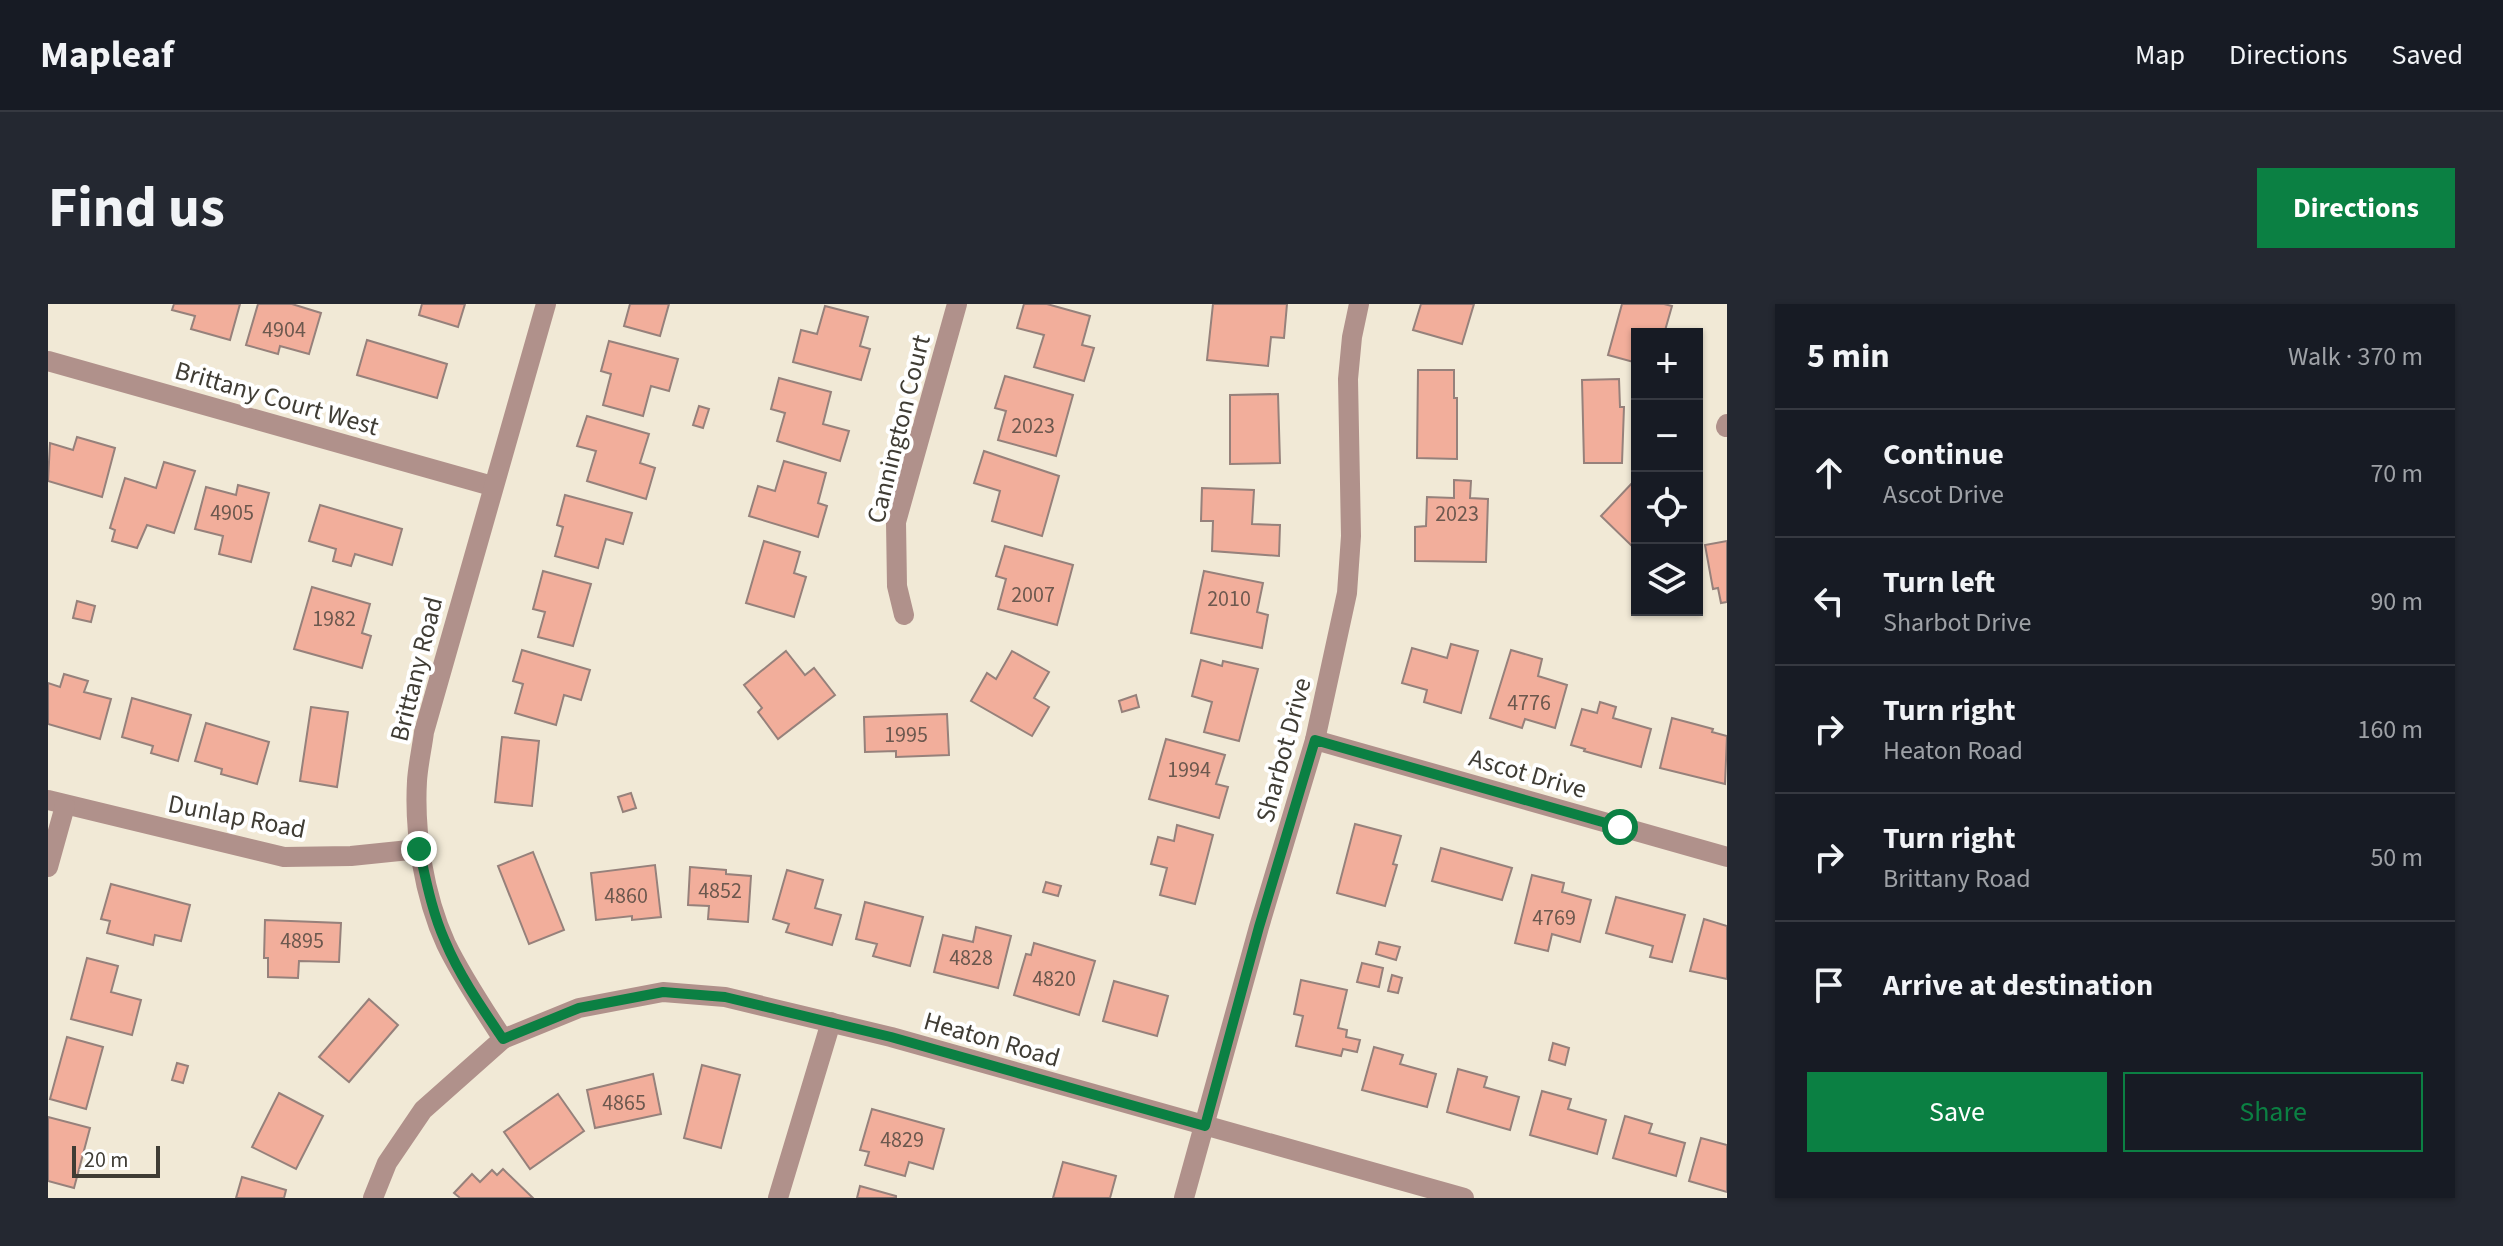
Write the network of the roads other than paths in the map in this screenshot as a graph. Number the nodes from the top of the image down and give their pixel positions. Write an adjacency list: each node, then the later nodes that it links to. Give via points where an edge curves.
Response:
1 (546, 304): 5 (street, Brittany Road)
2 (957, 304): 6 (street, Cannington Court, via 896,522 897,586)
3 (1359, 304): 7 (street, Sharbot Drive, via 1348,379 1347,593)
4 (48, 361): 5 (street, Brittany Court West)
5 (492, 486): 9 (street, Brittany Road, via 424,732 417,781)
6 (904, 615)
7 (1315, 740): 10 (street, Ascot Drive); 14 (street, Sharbot Drive)
8 (56, 803): 9 (street, Dunlap Road, via 284,857); 11 (street)
9 (419, 849): 13 (street, Brittany Road, via 445,942)
10 (1727, 857)
11 (48, 867)
12 (831, 1022): 13 (street, Heaton Road, via 725,997 663,992 579,1008); 14 (street, Heaton Road); 16 (street)
13 (503, 1039): 15 (street, Heaton Road, via 423,1110 387,1163)
14 (1205, 1126): 17 (street, Sharbot Drive); 18 (street, Heaton Road)
15 (373, 1198)
16 (778, 1198)
17 (1184, 1198)
18 (1464, 1198)

